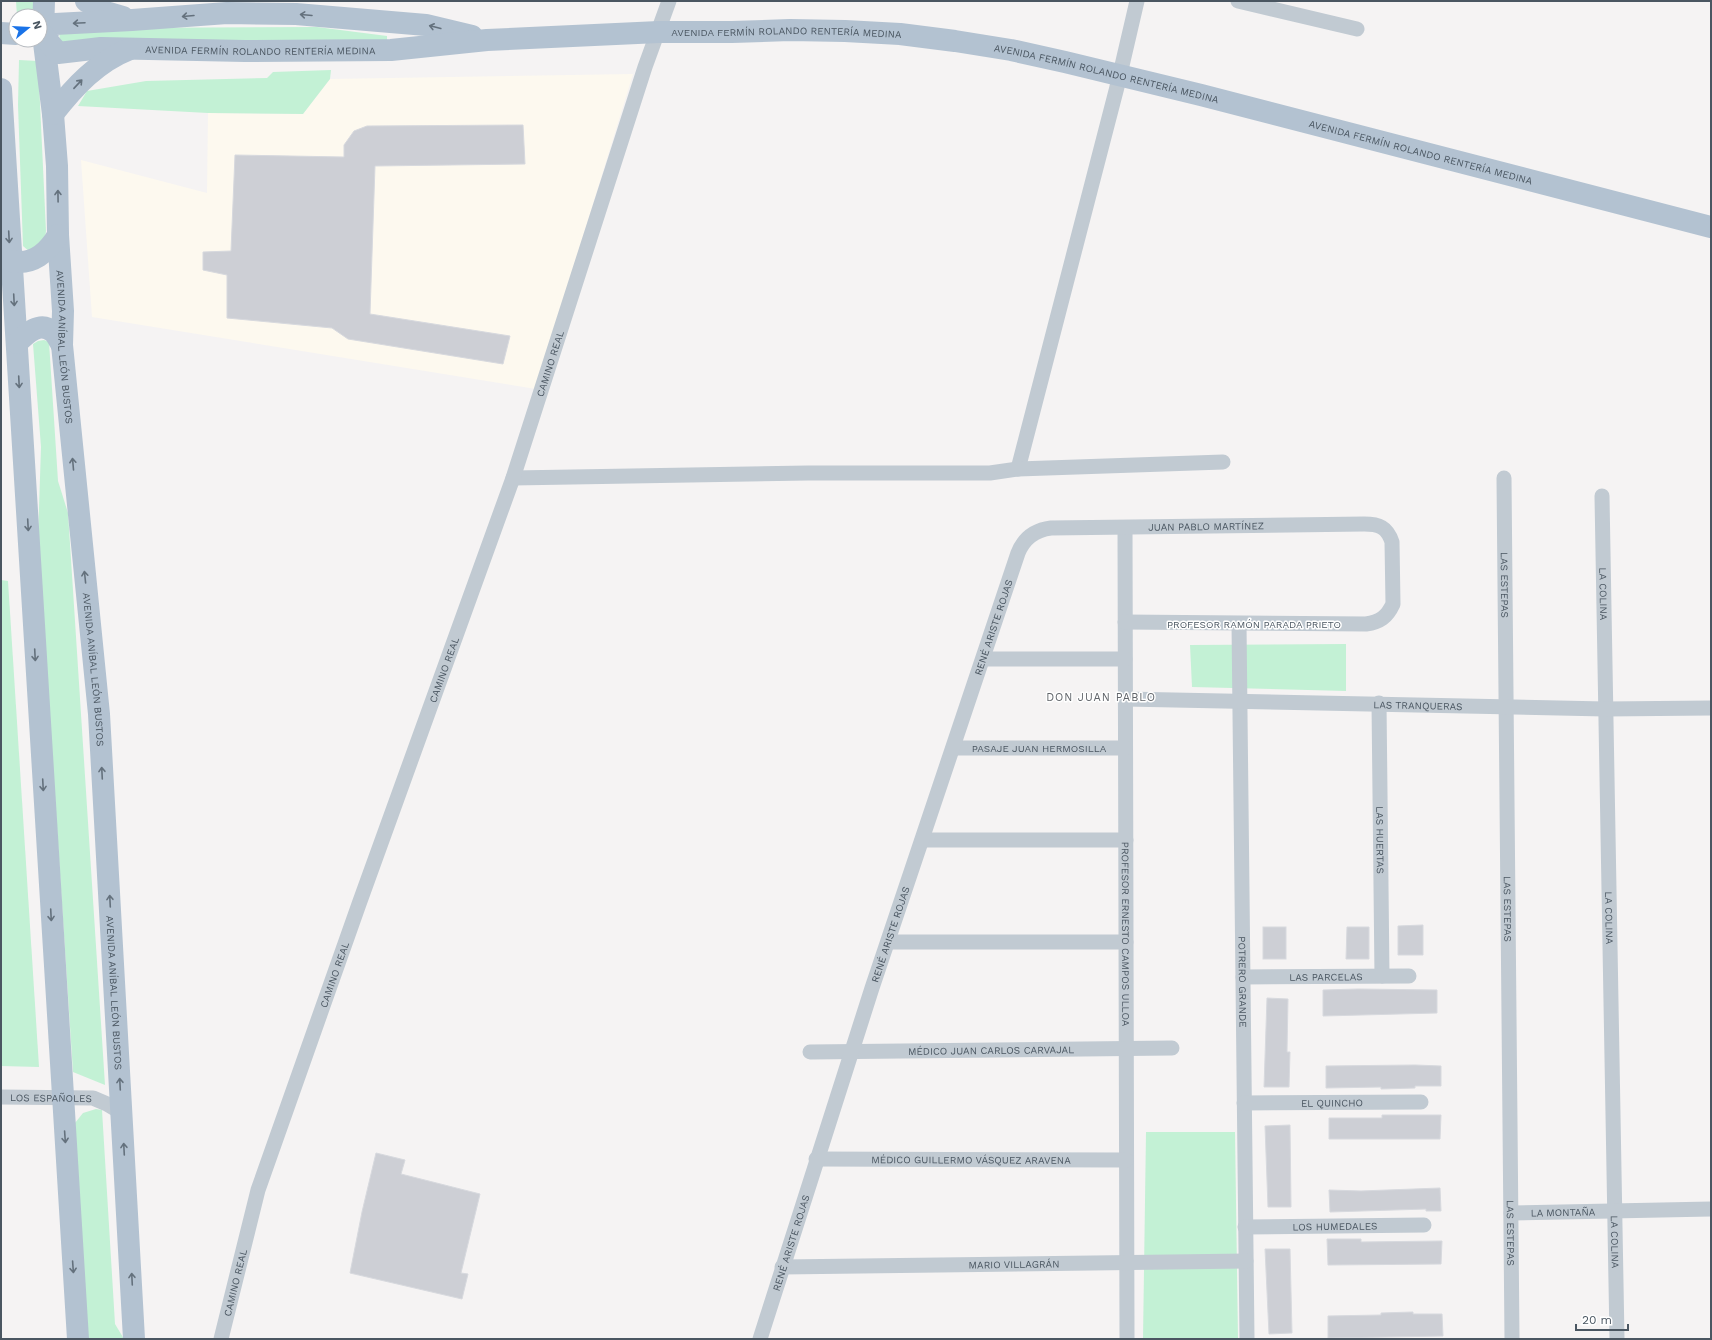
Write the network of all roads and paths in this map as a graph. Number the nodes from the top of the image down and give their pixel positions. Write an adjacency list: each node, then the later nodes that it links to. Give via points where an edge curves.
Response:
1 (86, 1): 5 (main road, via 106,12)
2 (669, 1): 8 (street, CAMINO REAL)
3 (1137, 1): 13 (street)
4 (1238, 1): 6 (street)
5 (132, 20): 7 (main road, AVENIDA FERMÍN ROLANDO RENTERÍA MEDINA, one-way to 7, via 55,24); 9 (main road, AVENIDA FERMÍN ROLANDO RENTERÍA MEDINA, one-way to 5, via 426,25 296,14 227,13)
6 (1357, 29)
7 (48, 30)
8 (659, 32): 9 (main road, AVENIDA FERMÍN ROLANDO RENTERÍA MEDINA); 13 (main road, AVENIDA FERMÍN ROLANDO RENTERÍA MEDINA, via 790,30 900,34 1011,50); 23 (street, CAMINO REAL, via 645,67)
9 (487, 40): 12 (main road, AVENIDA FERMÍN ROLANDO RENTERÍA MEDINA, via 391,50 245,51)
10 (48, 42): 12 (main road, AVENIDA FERMÍN ROLANDO RENTERÍA MEDINA, via 58,53 101,48)
11 (44, 48): 15 (main road, AVENIDA ANÍBAL LEÓN BUSTOS)
12 (133, 48): 15 (main road, one-way to 12, via 82,79 107,61)
13 (1119, 76): 16 (main road, AVENIDA FERMÍN ROLANDO RENTERÍA MEDINA); 22 (street)
14 (1, 89): 18 (main road, one-way to 18)
15 (54, 114): 17 (main road, AVENIDA ANÍBAL LEÓN BUSTOS, one-way to 15)
16 (1711, 227)
17 (58, 235): 18 (main road, via 41,256 20,264); 20 (main road, AVENIDA ANÍBAL LEÓN BUSTOS, via 63,311)
18 (11, 261): 19 (main road, one-way to 19)
19 (17, 343): 20 (main road, via 30,331 40,327 52,331); 53 (main road, one-way to 53)
20 (62, 345): 56 (main road, AVENIDA ANÍBAL LEÓN BUSTOS, one-way to 20, via 99,714)
21 (1223, 462): 22 (street)
22 (1018, 469): 23 (street, via 990,473)
23 (513, 478): 69 (street, CAMINO REAL, via 258,1190)
24 (1504, 478): 36 (street, LAS ESTEPAS)
25 (1602, 496): 37 (street, LA COLINA)
26 (1125, 528): 27 (street, JUAN PABLO MARTÍNEZ, via 1051,528); 28 (street, JUAN PABLO MARTÍNEZ, via 1364,524 1383,526 1392,542 1393,604); 29 (street, PROFESOR ERNESTO CAMPOS ULLOA)
27 (1030, 535): 31 (street, RENÉ ARISTE ROJAS, via 1018,554)
28 (1382, 620): 30 (street, PROFESOR RAMÓN PARADA PRIETO, via 1366,624)
29 (1125, 622): 30 (street, PROFESOR RAMÓN PARADA PRIETO); 32 (street, PROFESOR ERNESTO CAMPOS ULLOA)
30 (1239, 624): 34 (street, POTRERO GRANDE)
31 (983, 659): 32 (street); 39 (street, RENÉ ARISTE ROJAS)
32 (1125, 659): 33 (street, PROFESOR ERNESTO CAMPOS ULLOA)
33 (1125, 699): 34 (street, LAS TRANQUERAS); 40 (street, PROFESOR ERNESTO CAMPOS ULLOA)
34 (1240, 700): 35 (street, LAS TRANQUERAS); 47 (street, POTRERO GRANDE)
35 (1379, 703): 36 (street, LAS TRANQUERAS); 45 (street, LAS HUERTAS)
36 (1506, 706): 37 (street, LAS TRANQUERAS); 61 (street, LAS ESTEPAS)
37 (1605, 708): 38 (street, LAS TRANQUERAS); 60 (street, LA COLINA)
38 (1711, 708)
39 (953, 748): 40 (street, PASAJE JUAN HERMOSILLA); 41 (street, RENÉ ARISTE ROJAS)
40 (1125, 748): 42 (street, PROFESOR ERNESTO CAMPOS ULLOA)
41 (922, 840): 42 (street); 43 (street, RENÉ ARISTE ROJAS)
42 (1126, 840): 44 (street, PROFESOR ERNESTO CAMPOS ULLOA)
43 (888, 942): 44 (street); 51 (street, RENÉ ARISTE ROJAS)
44 (1126, 942): 49 (street, PROFESOR ERNESTO CAMPOS ULLOA)
45 (1382, 976): 46 (street, LAS PARCELAS); 47 (street, LAS PARCELAS)
46 (1409, 976)
47 (1243, 977): 55 (street, POTRERO GRANDE)
48 (1172, 1048): 49 (street, MÉDICO JUAN CARLOS CARVAJAL)
49 (1126, 1049): 51 (street, MÉDICO JUAN CARLOS CARVAJAL); 58 (street, PROFESOR ERNESTO CAMPOS ULLOA)
50 (810, 1052): 51 (street, MÉDICO JUAN CARLOS CARVAJAL)
51 (852, 1052): 57 (street, RENÉ ARISTE ROJAS)
52 (1, 1097): 53 (street, LOS ESPAÑOLES)
53 (62, 1098): 56 (street, LOS ESPAÑOLES, via 93,1098); 67 (main road, one-way to 67)
54 (1421, 1102): 55 (street, EL QUINCHO)
55 (1244, 1103): 63 (street, POTRERO GRANDE)
56 (122, 1113): 68 (main road, AVENIDA ANÍBAL LEÓN BUSTOS, one-way to 56)
57 (816, 1159): 58 (street, MÉDICO GUILLERMO VÁSQUEZ ARAVENA); 66 (street, RENÉ ARISTE ROJAS)
58 (1126, 1160): 65 (street, PROFESOR ERNESTO CAMPOS ULLOA)
59 (1711, 1210): 60 (street, LA MONTAÑA)
60 (1616, 1211): 61 (street, LA MONTAÑA); 74 (street, LA COLINA)
61 (1511, 1213): 73 (street, LAS ESTEPAS)
62 (1424, 1225): 63 (street, LOS HUMEDALES)
63 (1245, 1227): 64 (street, POTRERO GRANDE)
64 (1246, 1261): 65 (street, MARIO VILLAGRÁN); 72 (street, POTRERO GRANDE)
65 (1127, 1264): 66 (street, MARIO VILLAGRÁN); 71 (street, PROFESOR ERNESTO CAMPOS ULLOA)
66 (782, 1267): 70 (street, RENÉ ARISTE ROJAS)
67 (78, 1339)
68 (134, 1339)
69 (221, 1339)
70 (760, 1339)
71 (1127, 1339)
72 (1247, 1339)
73 (1512, 1339)
74 (1617, 1339)

